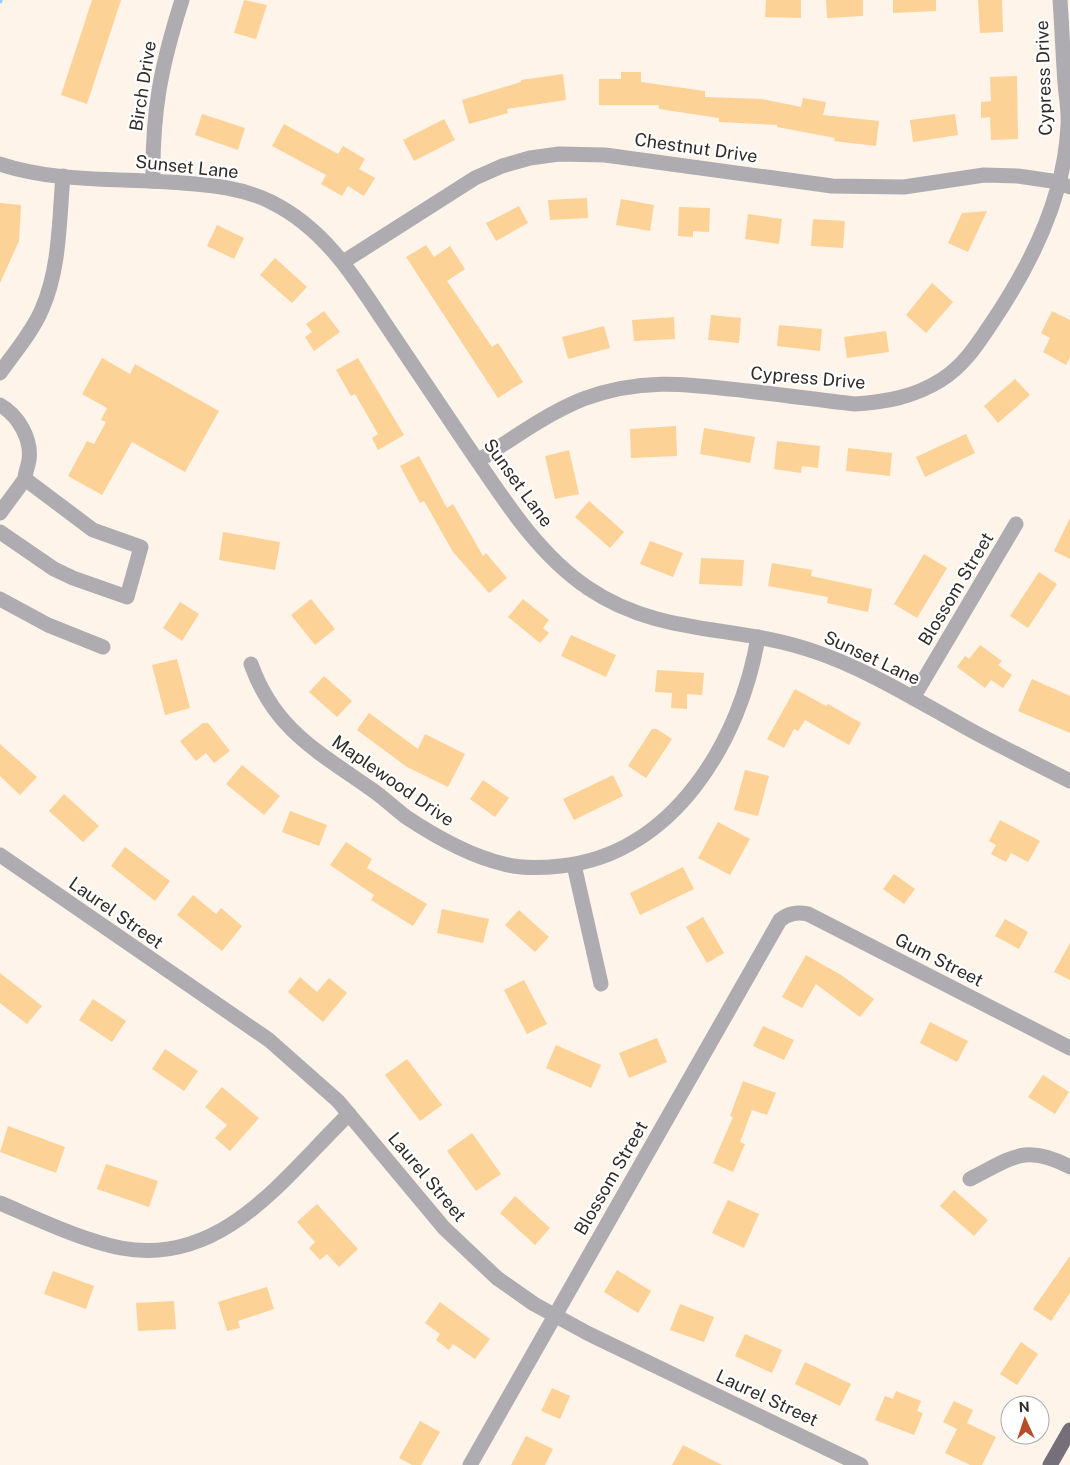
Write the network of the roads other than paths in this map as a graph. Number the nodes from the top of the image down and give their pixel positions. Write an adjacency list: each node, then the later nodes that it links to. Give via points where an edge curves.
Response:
1 (182, 0): 5 (street, Birch Drive, via 162,70 155,109)
2 (1060, 0): 6 (street, Cypress Drive, via 1068,124)
3 (0, 164): 4 (street, Sunset Lane, via 22,171)
4 (63, 176): 5 (street, Sunset Lane); 8 (street, via 55,269 50,288 42,311)
5 (154, 180): 7 (street, Sunset Lane, via 212,185 268,200 313,230)
6 (1064, 185): 7 (street, Chestnut Drive, via 1018,176 984,175 904,187 832,186 605,155 559,154 502,166 475,178); 10 (street, Cypress Drive, via 1014,291 979,343 961,364 927,388 905,397 854,404 674,382 643,384 612,390 562,409)
7 (343, 262): 10 (street, Sunset Lane)
8 (0, 373)
9 (0, 405): 11 (street, via 16,419 29,445)
10 (478, 461): 16 (street, Sunset Lane, via 542,548 587,588 615,605 673,625)
11 (25, 480): 12 (street); 14 (street, via 92,530 141,547 127,597 54,569)
12 (0, 513)
13 (1016, 524): 19 (street, Blossom Street)
14 (0, 532)
15 (0, 599): 17 (street, via 48,625)
16 (758, 637): 19 (street, Sunset Lane, via 833,658); 22 (street, Maplewood Drive, via 746,692 698,783 674,810 632,843 605,857)
17 (103, 646)
18 (251, 664): 22 (street, Maplewood Drive, via 267,700 299,738 440,838 504,864)
19 (913, 698): 20 (street, Sunset Lane)
20 (1070, 781)
21 (0, 855): 26 (street, Laurel Street, via 269,1040)
22 (574, 865): 24 (street)
23 (790, 914): 25 (street, Gum Street, via 808,914); 30 (street, Blossom Street, via 780,920)
24 (601, 984)
25 (1070, 1048)
26 (349, 1114): 29 (street, via 258,1206 206,1239 186,1246 146,1251 120,1248); 30 (street, Laurel Street, via 472,1257)
27 (1070, 1167): 28 (street, via 1052,1157 1025,1154)
28 (970, 1179)
29 (0, 1203)
30 (554, 1316): 32 (street, Blossom Street); 33 (street, Laurel Street)
31 (1070, 1430): 34 (main road)
32 (470, 1465)
33 (861, 1465)
34 (1050, 1465)

